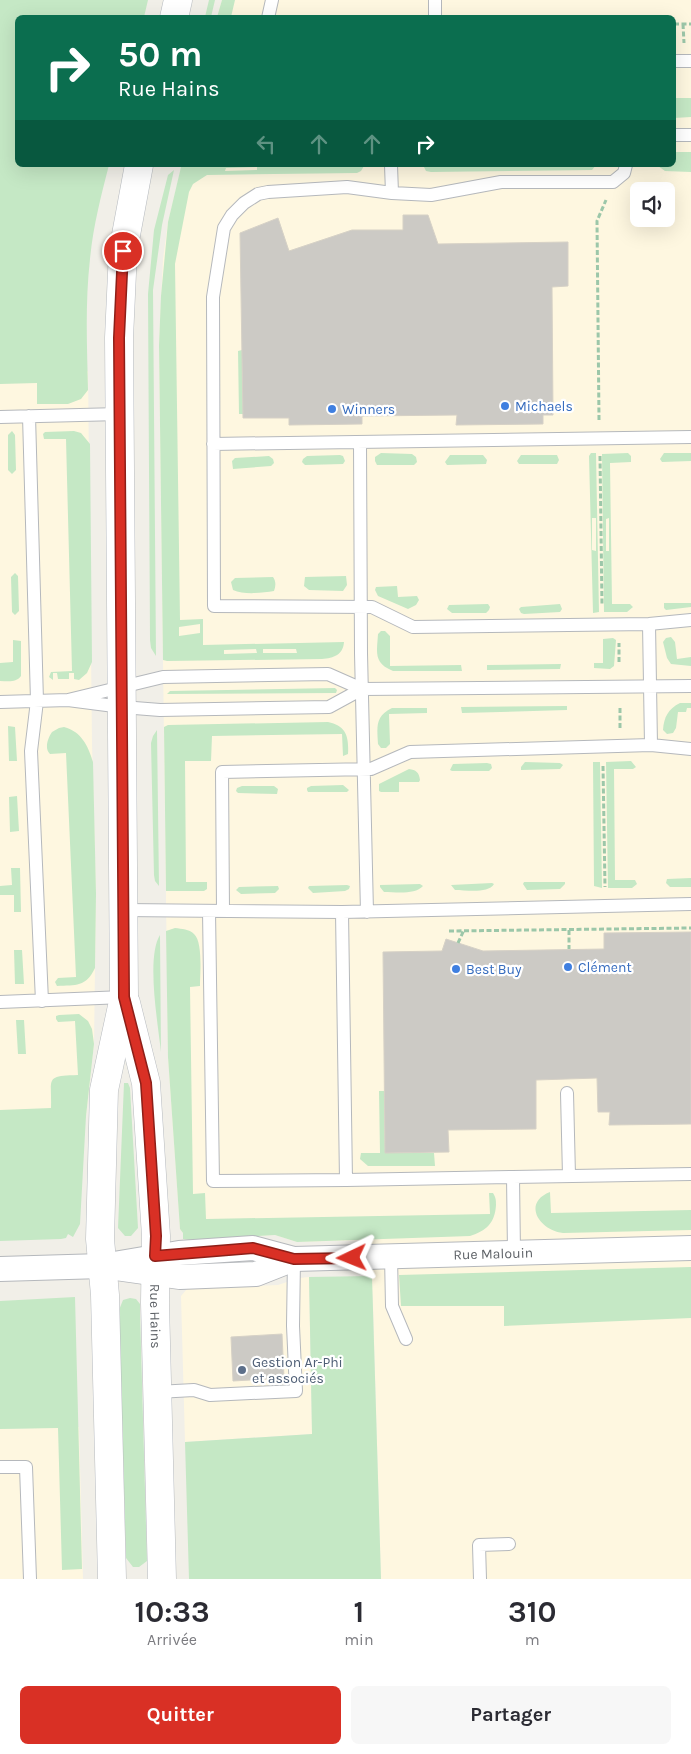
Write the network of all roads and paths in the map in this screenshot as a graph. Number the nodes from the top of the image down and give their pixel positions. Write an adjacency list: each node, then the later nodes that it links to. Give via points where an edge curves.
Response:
1 (178, 0): 4 (street)
2 (272, 0): 5 (lane)
3 (435, 0): 6 (lane)
4 (175, 15)
5 (269, 15)
6 (435, 15)
7 (676, 24): 8 (path)
8 (691, 24)
9 (676, 61): 10 (lane)
10 (691, 61)
11 (676, 135): 12 (lane)
12 (691, 135)
13 (139, 167): 18 (street, Rue Hains, via 126,228 120,280)
14 (391, 167): 17 (lane)
15 (626, 167): 16 (lane, via 624,173)
16 (613, 182): 17 (lane, via 501,182 431,195); 21 (path, via 597,221)
17 (392, 193): 24 (lane, via 347,187 268,192 251,198 232,215 224,228 212,300)
18 (120, 414): 19 (lane); 35 (street, Rue Hains)
19 (28, 416): 20 (lane); 37 (lane)
20 (0, 417)
21 (599, 421)
22 (691, 437): 23 (lane)
23 (360, 442): 24 (lane); 26 (lane)
24 (213, 444): 26 (lane, via 214,606)
25 (600, 454): 27 (path)
26 (361, 607): 29 (lane, via 372,607 413,627); 34 (lane)
27 (602, 613)
28 (691, 620): 29 (lane)
29 (649, 624): 32 (lane)
30 (619, 641): 31 (path)
31 (619, 662)
32 (650, 686): 33 (lane); 34 (lane); 41 (lane)
33 (691, 686)
34 (362, 689): 35 (lane, via 329,707 160,710); 35 (lane, via 328,674 163,676); 44 (lane)
35 (122, 697): 36 (lane); 36 (lane); 47 (street, Rue Hains)
36 (68, 700): 37 (lane)
37 (37, 701): 38 (lane); 59 (lane, via 32,751)
38 (0, 702)
39 (620, 708): 40 (path)
40 (620, 734)
41 (651, 745): 42 (lane); 44 (lane, via 410,752 371,769)
42 (691, 749)
43 (603, 762): 45 (path)
44 (362, 769): 49 (lane, via 222,772); 51 (lane)
45 (605, 888)
46 (691, 904): 51 (lane)
47 (123, 910): 48 (lane); 58 (street, Rue Hains)
48 (209, 911): 49 (lane); 65 (lane, via 212,1181)
49 (223, 911): 50 (lane)
50 (342, 912): 51 (lane); 65 (lane)
51 (366, 912)
52 (691, 928): 53 (path)
53 (569, 930): 54 (path); 57 (path)
54 (464, 931): 55 (path); 56 (path)
55 (445, 932)
56 (458, 943)
57 (569, 949)
58 (124, 997): 59 (lane); 70 (street, Rue Hains, via 146,1083); 71 (street, Rue Hains, via 104,1090)
59 (42, 1000): 60 (lane)
60 (0, 1002)
61 (567, 1093): 63 (lane)
62 (691, 1174): 63 (lane)
63 (570, 1176): 64 (lane)
64 (513, 1177): 65 (lane); 67 (lane)
65 (346, 1180)
66 (691, 1248): 67 (street, Rue Malouin)
67 (514, 1253): 68 (street, Rue Malouin)
68 (391, 1256): 69 (street, Rue Malouin); 73 (lane, via 392,1306)
69 (294, 1259): 70 (street, Rue Malouin, via 256,1274 180,1277); 74 (lane, via 296,1391 210,1395 194,1390)
70 (155, 1265): 71 (street, Rue Malouin); 74 (street, Rue Hains)
71 (102, 1266): 72 (street, Rue Malouin); 78 (street, Rue Hains)
72 (0, 1269)
73 (406, 1339)
74 (157, 1392): 79 (street, Rue Hains)
75 (0, 1467): 77 (lane, via 26,1467)
76 (508, 1544): 80 (lane, via 479,1544)
77 (30, 1579)
78 (112, 1579)
79 (162, 1579)
80 (480, 1579)

